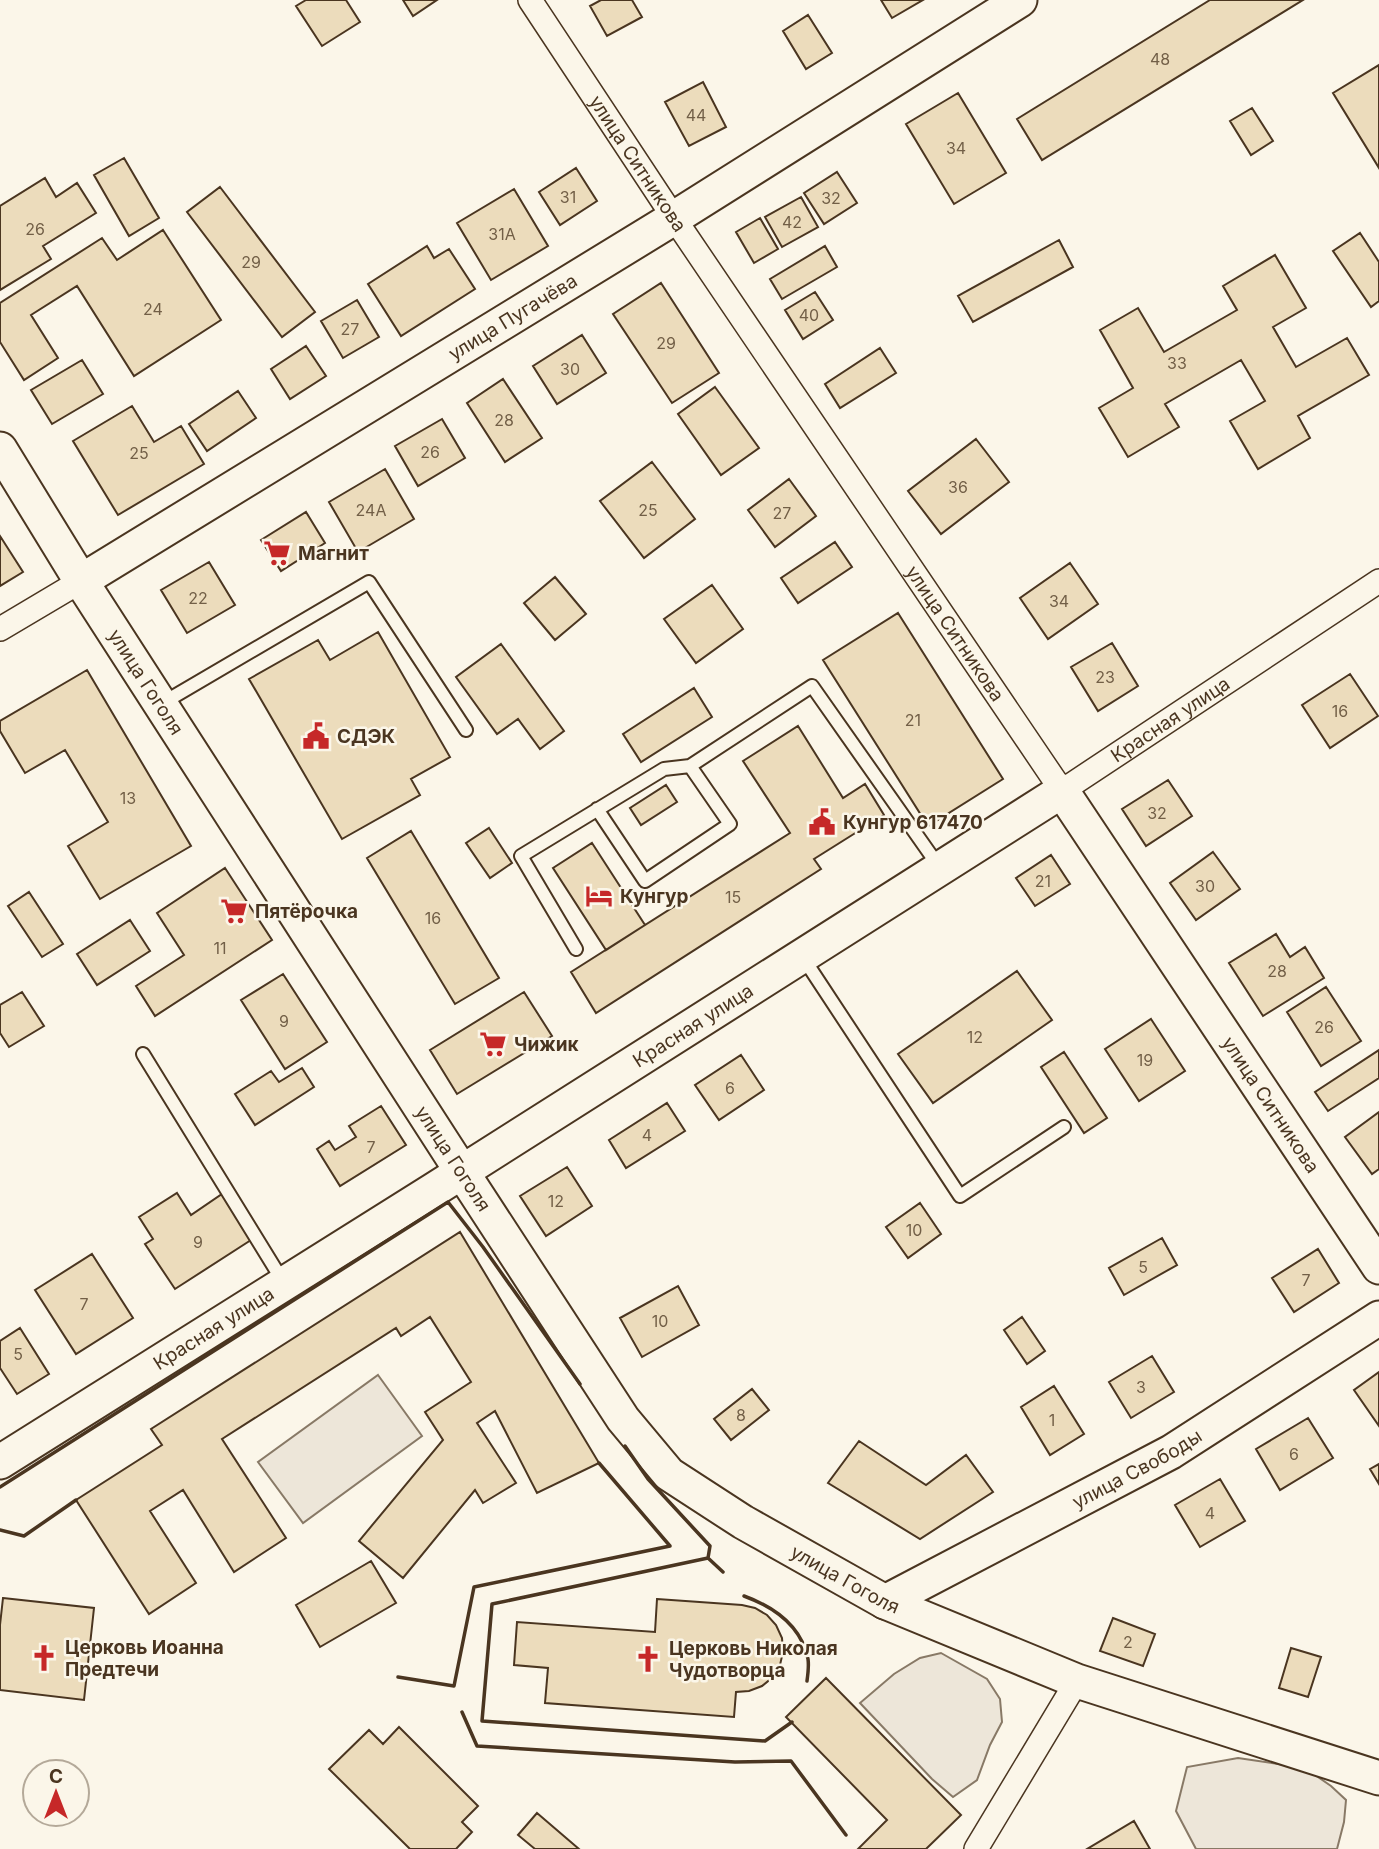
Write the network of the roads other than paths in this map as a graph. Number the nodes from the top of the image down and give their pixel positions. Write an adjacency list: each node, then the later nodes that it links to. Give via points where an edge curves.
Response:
1 (530, 0): 3 (street, улица Ситникова)
2 (1020, 0): 3 (street, улица Пугачёва)
3 (674, 218): 5 (street, улица Пугачёва); 11 (street, улица Ситникова)
4 (0, 449): 5 (street, улица Гоголя)
5 (81, 581): 7 (street, улица Пугачёва); 8 (street, улица Гоголя)
6 (1379, 581): 11 (street, Красная улица)
7 (0, 629)
8 (161, 704): 9 (lane, via 369,582); 18 (street, улица Гоголя)
9 (466, 730)
10 (690, 766): 12 (lane, via 664,769); 12 (lane, via 730,824 645,881); 13 (lane, via 812,686)
11 (1062, 791): 13 (street, Красная улица); 19 (street, улица Ситникова)
12 (597, 809): 14 (lane, via 521,856)
13 (940, 868): 15 (street, Красная улица)
14 (576, 949)
15 (802, 956): 17 (lane, via 960,1196); 18 (street, Красная улица)
16 (144, 1054): 20 (lane)
17 (1064, 1127)
18 (461, 1172): 20 (street, Красная улица); 23 (street, улица Гоголя, via 623,1419 669,1474 743,1522)
19 (1379, 1267)
20 (285, 1284): 22 (street, Красная улица)
21 (1379, 1318): 23 (street, улица Свободы, via 1171,1452)
22 (0, 1462)
23 (885, 1602): 24 (street, улица Гоголя)
24 (1077, 1681): 25 (street, улица Гоголя); 26 (street)
25 (1379, 1778)
26 (975, 1849)

